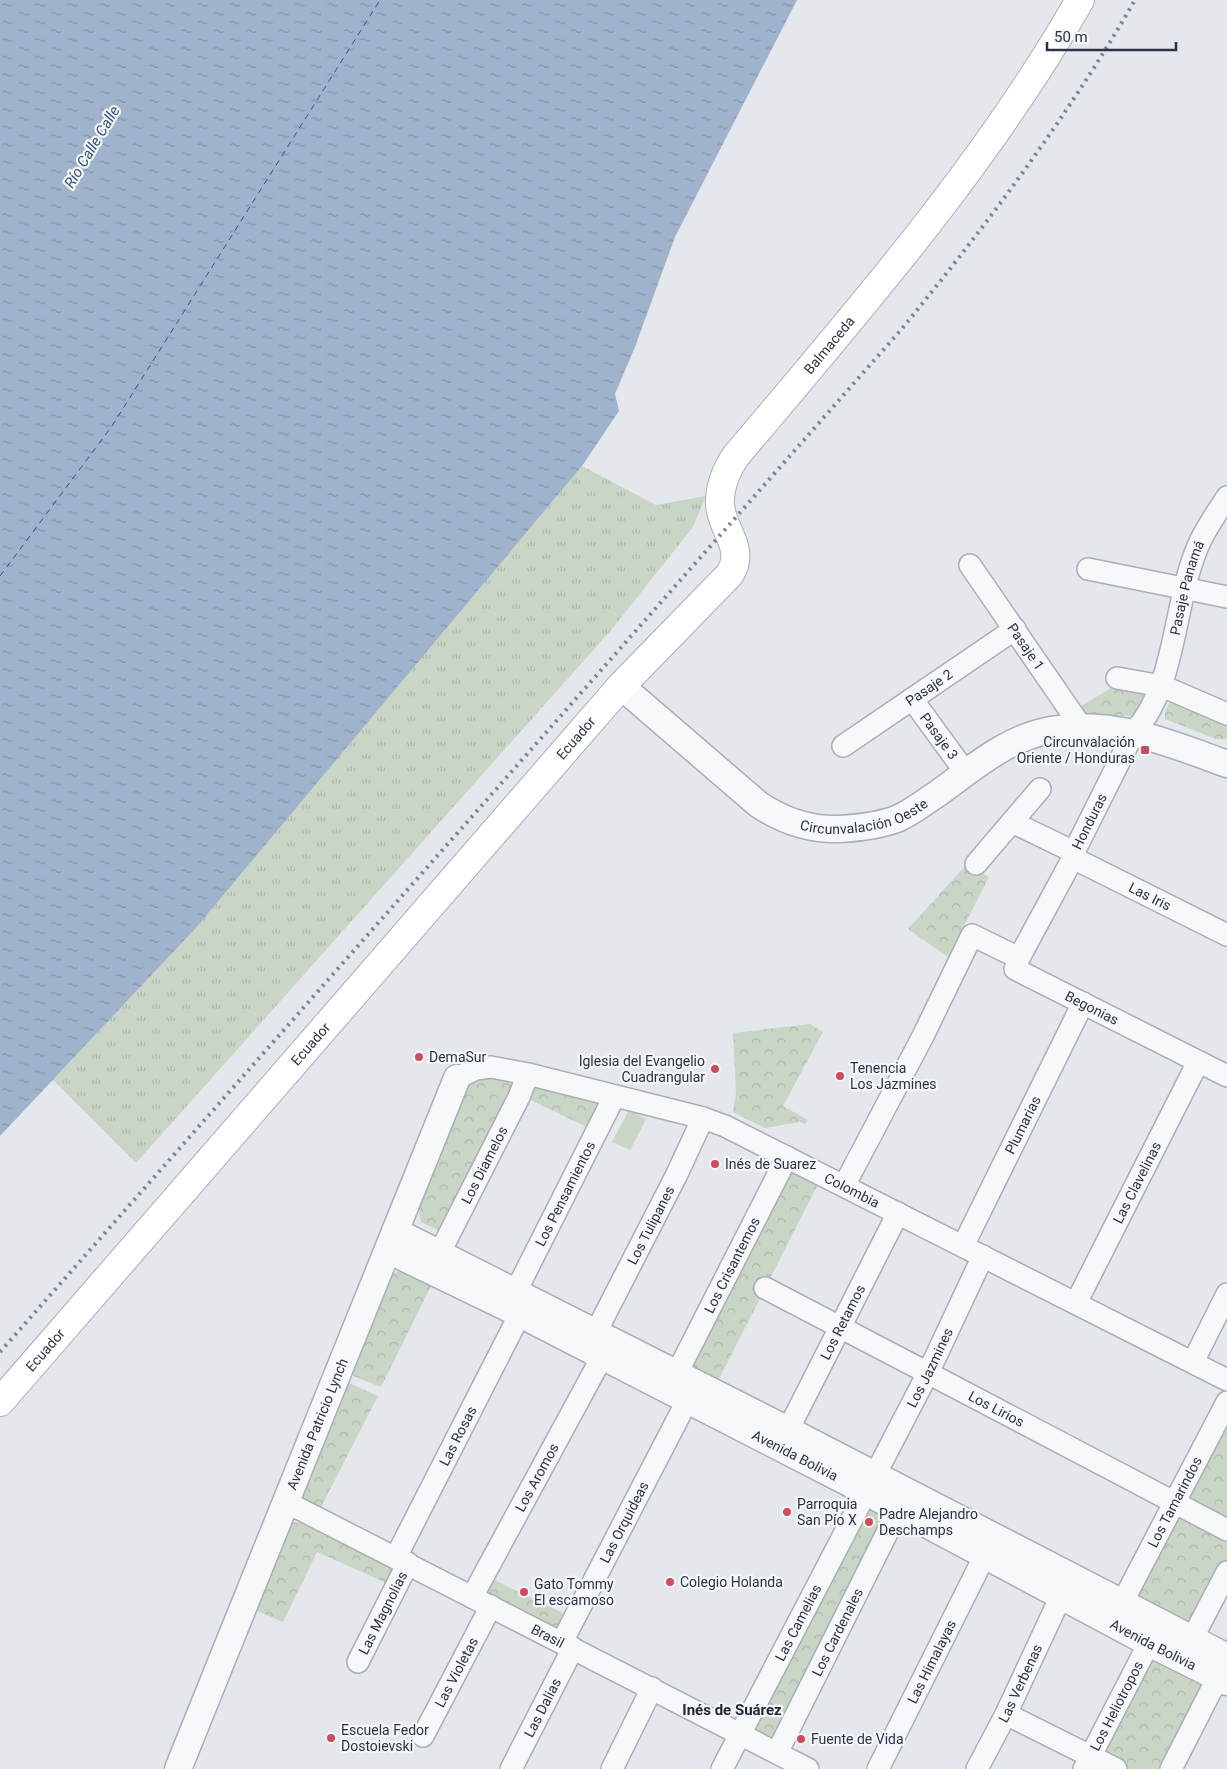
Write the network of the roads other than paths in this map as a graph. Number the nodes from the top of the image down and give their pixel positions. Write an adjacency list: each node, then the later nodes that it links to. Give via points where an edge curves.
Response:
1 (1080, 0): 9 (main road, Balmaceda, via 1011,109 951,193 888,275 735,457 721,487 720,505 726,529 735,546 734,568)
2 (1227, 497): 5 (street, Pasaje Panamá, via 1198,546)
3 (970, 565): 7 (street, Pasaje 1)
4 (1088, 570): 5 (street)
5 (1184, 589): 6 (street); 10 (street, Pasaje Panamá)
6 (1227, 597)
7 (1015, 629): 11 (street, Pasaje 2); 13 (street, Pasaje 1)
8 (1117, 678): 10 (street)
9 (621, 686): 17 (street, Circunvalación Oeste, via 758,804 776,816 822,830 856,828 898,818); 49 (main road, Ecuador)
10 (1162, 686): 12 (street); 14 (street, Honduras, via 1144,721)
11 (912, 699): 15 (street, Pasaje 2); 17 (street, Pasaje 3)
12 (1227, 714)
13 (1082, 728): 14 (street, Circunvalación Oeste); 17 (street, Circunvalación Oeste, via 1051,730 1023,738 996,751)
14 (1134, 732): 16 (street, Circunvalación Oeste); 20 (street, Honduras)
15 (843, 746)
16 (1227, 764)
17 (966, 773)
18 (1040, 789): 19 (street)
19 (1012, 822): 20 (street, Las Iris); 21 (street)
20 (1074, 855): 22 (street, Las Iris); 23 (street, Honduras)
21 (976, 864)
22 (1227, 935)
23 (1019, 958): 24 (street, Begonias, via 1015,968); 32 (street, via 972,934 923,1036)
24 (1083, 1003): 25 (street, Begonias); 35 (street, Plumarias)
25 (1198, 1062): 27 (street, Begonias); 41 (street, Las Clavelinas)
26 (528, 1074): 28 (street, Colombia, via 491,1067); 29 (street, Colombia); 36 (street, Los Diamelos)
27 (1226, 1075)
28 (457, 1078): 34 (street, Avenida Patricio Lynch)
29 (614, 1097): 30 (street, Colombia); 40 (street, Los Pensamientos)
30 (702, 1118): 31 (street, Colombia); 43 (street, Los Tulipanes)
31 (787, 1157): 32 (street, Colombia); 46 (street, Los Crisantemos)
32 (844, 1186): 33 (street, Colombia)
33 (898, 1213): 35 (street, Colombia); 42 (street, Los Retamos)
34 (392, 1240): 36 (street, Avenida Bolivia); 40 (street, Avenida Bolivia); 53 (street, Avenida Patricio Lynch)
35 (963, 1246): 37 (street, Colombia)
36 (439, 1254): 40 (street, Avenida Bolivia)
37 (983, 1256): 41 (street, Colombia); 45 (street, Los Jazmines)
38 (765, 1288): 42 (street, Los Lirios)
39 (1227, 1294): 44 (street)
40 (518, 1303): 43 (street, Avenida Bolivia); 58 (street, Las Rosas)
41 (1076, 1303): 44 (street, Colombia)
42 (840, 1328): 45 (street, Los Lirios); 51 (street, Los Retamos)
43 (599, 1344): 46 (street, Avenida Bolivia); 48 (street, Avenida Bolivia); 61 (street, Los Aromos)
44 (1193, 1362): 47 (street, Colombia)
45 (928, 1372): 52 (street, Los Jazmines); 54 (street, Los Lirios)
46 (677, 1373): 51 (street, Avenida Bolivia)
47 (1227, 1380)
48 (687, 1401): 52 (street, Avenida Bolivia); 65 (street, Las Orquideas)
49 (0, 1402)
50 (1227, 1402): 54 (street, Los Tamarindos)
51 (788, 1430): 52 (street, Avenida Bolivia)
52 (869, 1484): 55 (street, Avenida Bolivia); 62 (street, Avenida Bolivia); 70 (street, Las Camelias)
53 (286, 1502): 58 (street, Brasil); 74 (street, Avenida Patricio Lynch)
54 (1175, 1503): 56 (street, Los Lirios); 62 (street, Los Tamarindos)
55 (898, 1511): 57 (street, Avenida Bolivia); 72 (street, Los Cardenales)
56 (1227, 1530)
57 (985, 1555): 60 (street, Avenida Bolivia); 79 (street, Las Himalayas)
58 (402, 1560): 61 (street, Brasil); 66 (street, Las Magnolias)
59 (1227, 1572): 63 (street)
60 (1061, 1596): 64 (street, Avenida Bolivia); 69 (street, Las Verbenas)
61 (482, 1602): 65 (street, Brasil); 71 (street, Las Violetas)
62 (1122, 1603): 63 (street, Avenida Bolivia)
63 (1192, 1639): 67 (street, Avenida Bolivia)
64 (1149, 1643): 67 (street, Avenida Bolivia); 73 (street, Los Heliotropos)
65 (568, 1645): 68 (street, Brasil); 75 (street, Las Dalias)
66 (358, 1662)
67 (1224, 1672): 82 (street)
68 (652, 1688): 70 (street, Brasil); 76 (street)
69 (1006, 1714): 73 (street); 80 (street, Las Verbenas)
70 (740, 1734): 72 (street, Brasil); 77 (street, Las Camelias)
71 (423, 1736)
72 (777, 1753): 78 (street, Brasil)
73 (1088, 1763): 81 (street)
74 (178, 1769)
75 (511, 1769)
76 (612, 1769)
77 (722, 1769)
78 (808, 1769)
79 (878, 1769)
80 (977, 1769)
81 (1116, 1769)
82 (1171, 1769)

